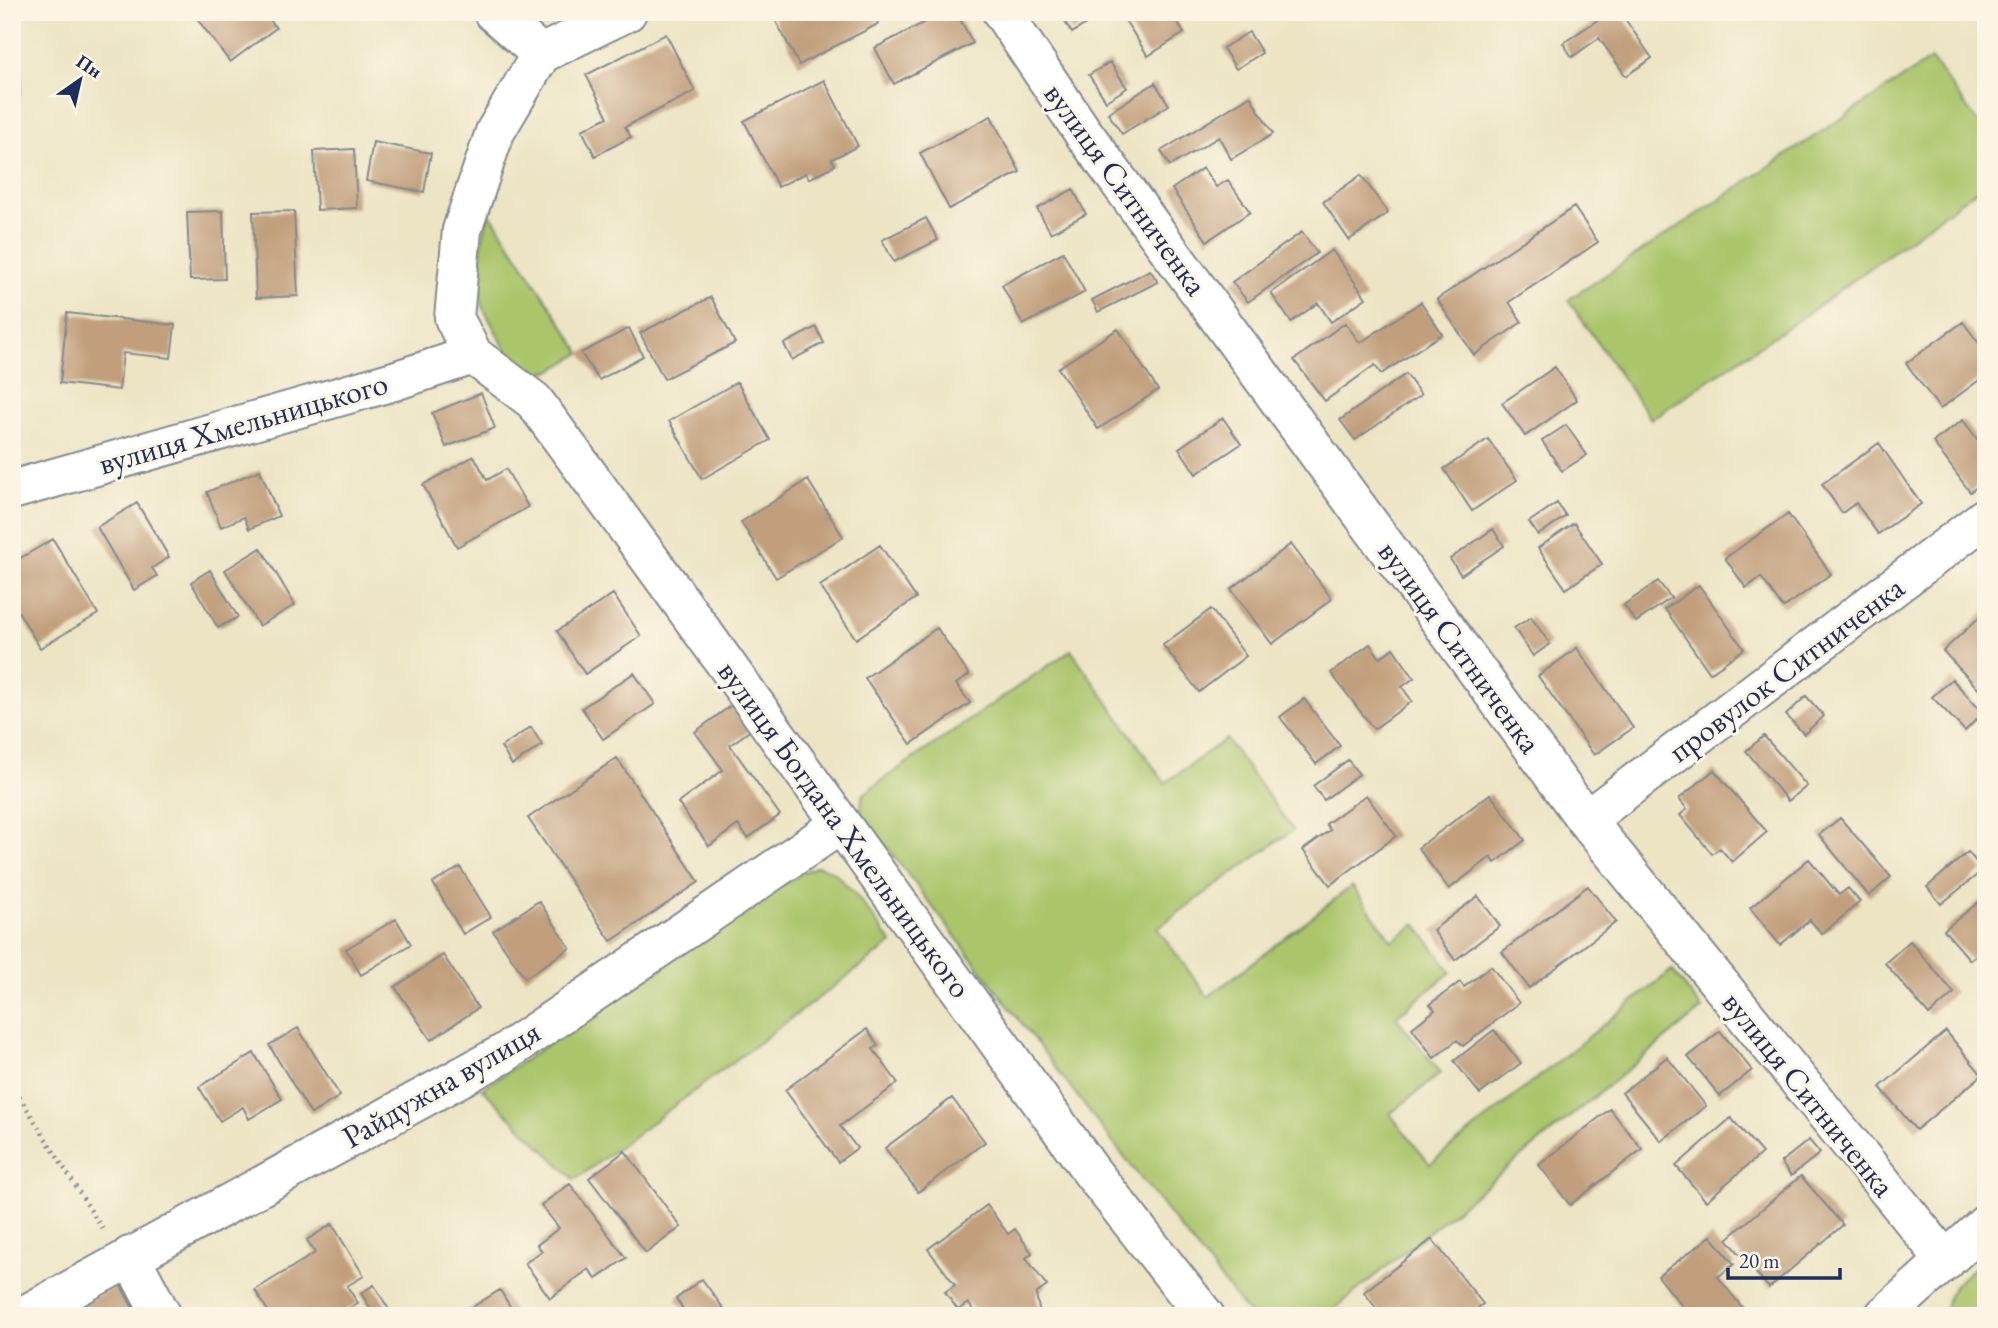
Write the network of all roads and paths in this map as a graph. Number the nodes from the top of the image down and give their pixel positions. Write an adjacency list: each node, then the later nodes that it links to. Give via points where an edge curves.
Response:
1 (493, 12): 4 (street)
2 (626, 12): 4 (street)
3 (1002, 12): 8 (street, вулиця Ситниченка, via 1082,131)
4 (541, 54): 5 (street, via 495,132 462,230 454,318)
5 (472, 355): 6 (street, вулиця Хмельницького); 9 (street, вулиця Богдана Хмельницького, via 534,401)
6 (12, 490)
7 (1986, 517): 8 (street, провулок Ситниченка)
8 (1586, 820): 13 (street, вулиця Ситниченка)
9 (841, 824): 12 (street, Райдужна вулиця, via 503,1054); 17 (street, вулиця Богдана Хмельницького, via 1091,1171)
10 (12, 1085): 12 (path)
11 (1986, 1224): 13 (street)
12 (126, 1258): 15 (street, Райдужна вулиця); 16 (street)
13 (1946, 1261): 14 (street)
14 (1895, 1312)
15 (23, 1316)
16 (162, 1316)
17 (1205, 1316)

